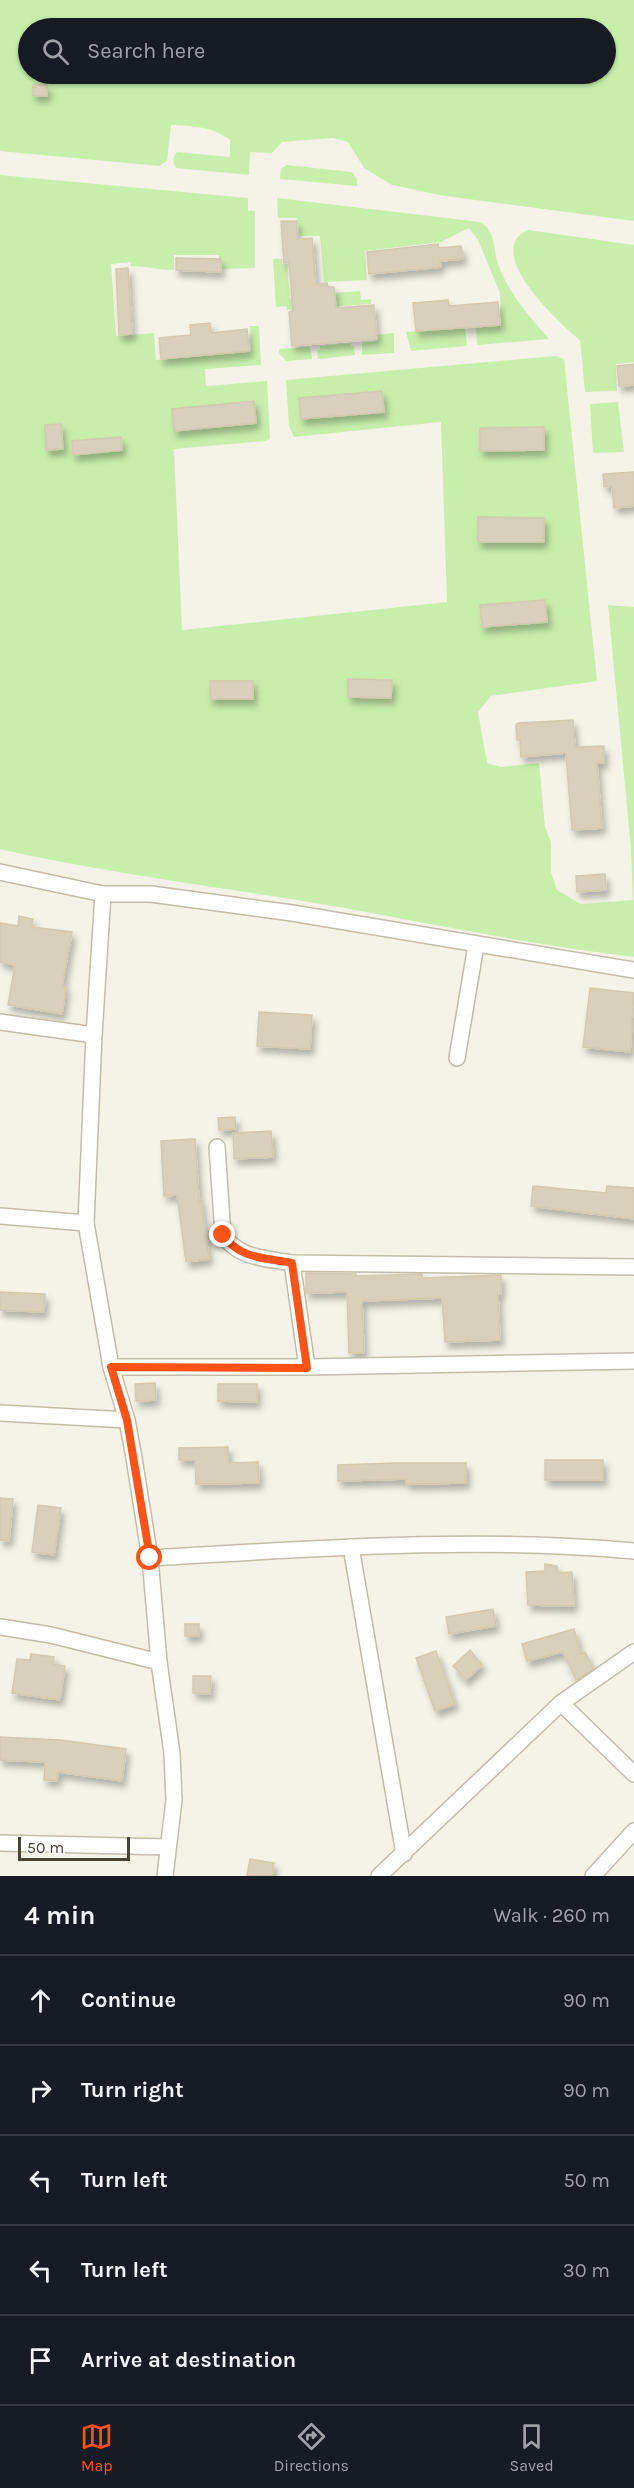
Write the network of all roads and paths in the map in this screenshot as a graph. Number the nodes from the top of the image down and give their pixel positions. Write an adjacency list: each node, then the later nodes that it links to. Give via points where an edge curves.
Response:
1 (0, 873): 2 (street)
2 (103, 894): 3 (street, via 151,894 292,913); 6 (street)
3 (476, 945): 4 (street); 7 (street)
4 (634, 970)
5 (0, 1023): 6 (street)
6 (94, 1035): 10 (street)
7 (457, 1058)
8 (217, 1147): 11 (street, via 223,1235 239,1252)
9 (0, 1216): 10 (street)
10 (86, 1223): 14 (street)
11 (292, 1263): 12 (street); 15 (street)
12 (634, 1267)
13 (634, 1361): 15 (street)
14 (111, 1367): 15 (street); 17 (street)
15 (307, 1368)
16 (0, 1413): 17 (street)
17 (127, 1420): 20 (street)
18 (351, 1547): 19 (street, via 573,1545); 20 (street); 29 (street)
19 (634, 1551)
20 (150, 1558): 23 (street)
21 (0, 1627): 23 (street, via 51,1635)
22 (634, 1652): 24 (street)
23 (159, 1662): 28 (street, via 172,1753 174,1800)
24 (561, 1703): 25 (street); 29 (street)
25 (634, 1774)
26 (634, 1831): 32 (street)
27 (0, 1843): 28 (street)
28 (168, 1847): 30 (street)
29 (404, 1854): 31 (street)
30 (165, 1876)
31 (379, 1876)
32 (593, 1876)

